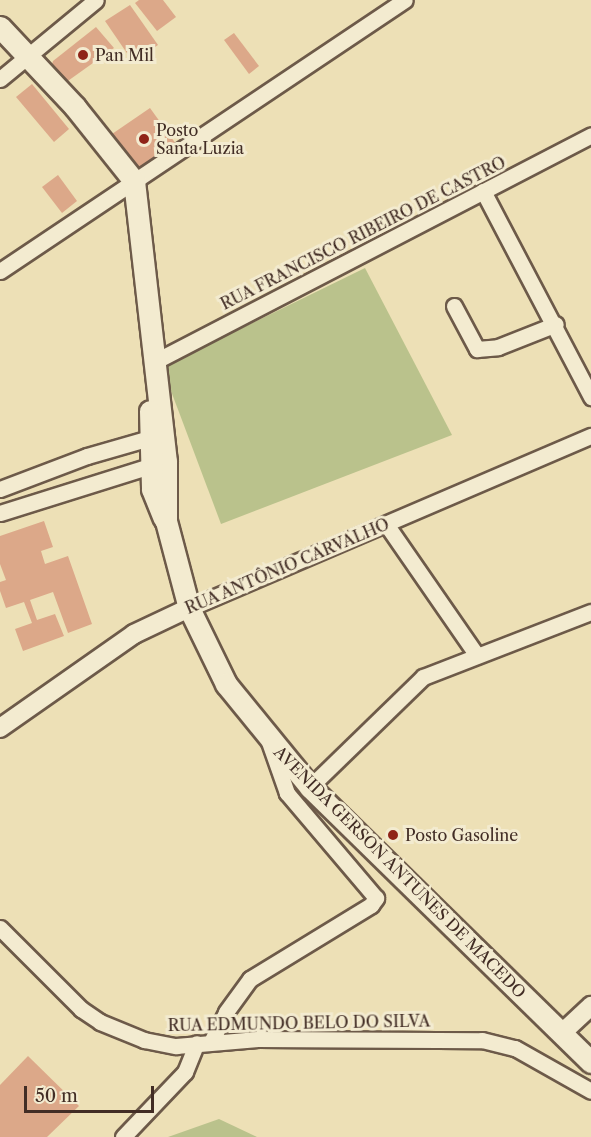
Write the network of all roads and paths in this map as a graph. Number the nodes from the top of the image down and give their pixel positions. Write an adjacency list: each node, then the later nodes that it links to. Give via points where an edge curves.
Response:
1 (96, 0): 4 (street)
2 (404, 0): 7 (street)
3 (0, 27): 4 (main road)
4 (28, 56): 5 (street); 7 (main road, via 95,130)
5 (0, 79)
6 (591, 135): 8 (street, RUA FRANCISCO RIBEIRO DE CASTRO)
7 (134, 181): 9 (street); 12 (main road, AVENIDA GERSON ANTUNES DE MACEDO)
8 (483, 191): 11 (street); 12 (street, RUA FRANCISCO RIBEIRO DE CASTRO)
9 (0, 271)
10 (454, 306): 11 (street, via 477,349 498,347)
11 (556, 324): 13 (street)
12 (152, 369): 14 (main road, AVENIDA GERSON ANTUNES DE MACEDO)
13 (591, 397)
14 (156, 436): 16 (main road, AVENIDA GERSON ANTUNES DE MACEDO); 17 (street)
15 (591, 436): 19 (street, RUA ANTÔNIO CARVALHO)
16 (158, 463): 18 (street); 20 (main road, AVENIDA GERSON ANTUNES DE MACEDO, via 154,496 166,521)
17 (0, 489)
18 (0, 513)
19 (386, 524): 20 (street, RUA ANTÔNIO CARVALHO); 22 (street)
20 (189, 608): 23 (street, RUA ANTÔNIO CARVALHO, via 134,634); 24 (main road, AVENIDA GERSON ANTUNES DE MACEDO, via 226,684)
21 (591, 612): 22 (street)
22 (476, 654): 25 (street, via 423,677 402,693)
23 (0, 728)
24 (269, 742): 25 (main road, AVENIDA GERSON ANTUNES DE MACEDO); 29 (street, via 287,794 376,898 371,905 250,979)
25 (310, 787): 28 (main road, AVENIDA GERSON ANTUNES DE MACEDO)
26 (0, 928): 29 (street, RUA EDMUNDO BELO DO SILVA, via 60,991 100,1022 144,1040 176,1046)
27 (591, 1006): 28 (street)
28 (561, 1033): 30 (main road, AVENIDA GERSON ANTUNES DE MACEDO)
29 (205, 1042): 31 (street, RUA EDMUNDO BELO DO SILVA, via 482,1040 515,1048); 32 (street, via 185,1072)
30 (591, 1062)
31 (591, 1091)
32 (123, 1137)

